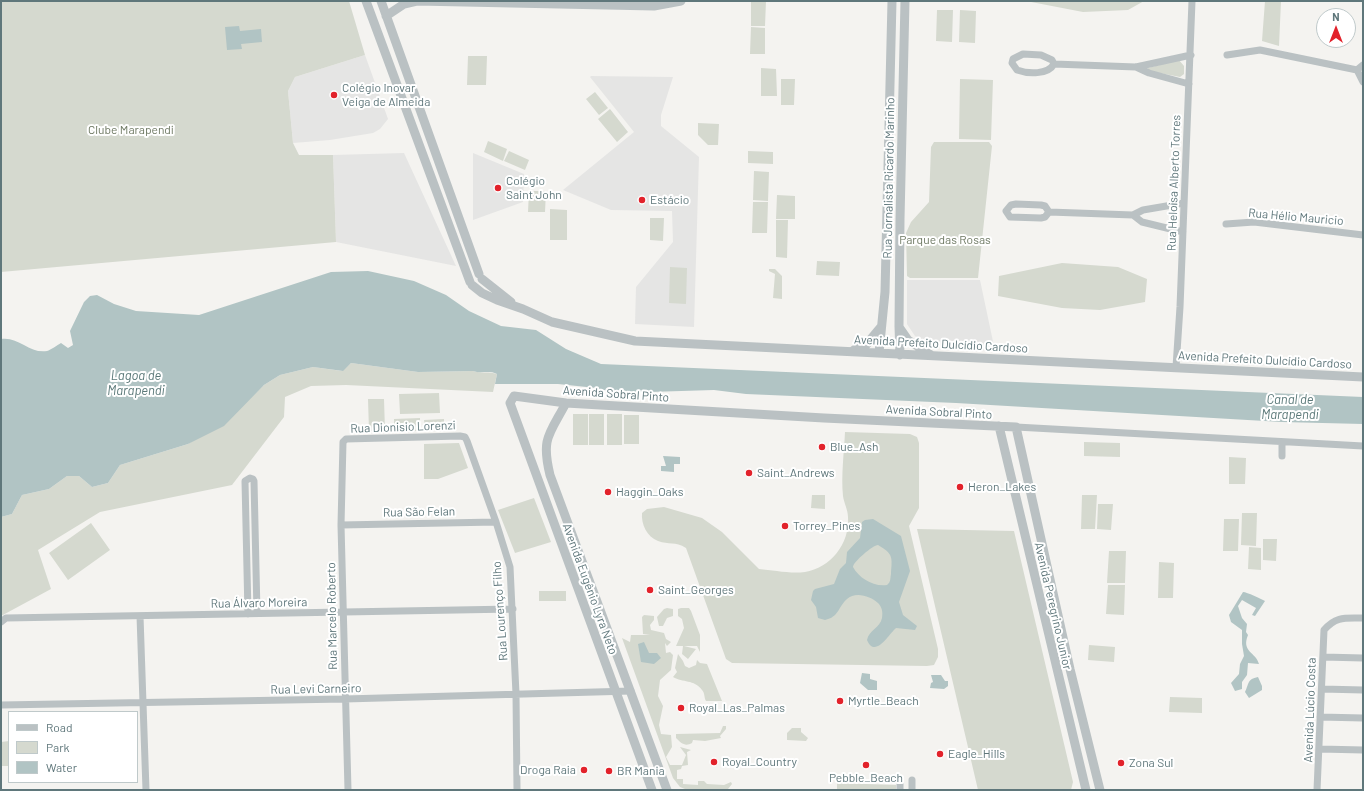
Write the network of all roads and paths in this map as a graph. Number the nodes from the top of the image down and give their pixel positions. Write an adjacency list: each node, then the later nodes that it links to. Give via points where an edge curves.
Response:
1 (366, 1): 14 (street)
2 (381, 1): 10 (street)
3 (417, 1): 9 (street); 10 (street, via 404,4)
4 (631, 1): 9 (street)
5 (681, 1): 9 (street, via 654,6)
6 (1192, 1): 11 (street, Rua Heloísa Alberto Torres)
7 (892, 4): 8 (street, via 898,12); 20 (street, Rua Jornalista Ricardo Marinho)
8 (905, 5): 21 (street, Rua Jornalista Ricardo Marinho)
9 (621, 6)
10 (386, 16): 13 (street)
11 (1191, 55): 16 (street); 19 (street, Rua Heloísa Alberto Torres)
12 (1227, 55): 17 (street, via 1260,50)
13 (401, 57): 14 (street, via 397,62); 22 (street)
14 (387, 62): 23 (street)
15 (1054, 64): 15 (street, via 1052,60 1041,55 1022,54 1016,56 1012,63 1013,67 1022,72 1042,72 1052,68); 16 (street)
16 (1136, 67): 19 (street)
17 (1360, 67): 18 (street)
18 (1363, 82)
19 (1189, 84): 26 (street, Rua Heloísa Alberto Torres)
20 (890, 118): 21 (street); 29 (street, Rua Jornalista Ricardo Marinho)
21 (902, 118): 30 (street, Rua Jornalista Ricardo Marinho)
22 (432, 143): 23 (street, via 429,140 424,141); 24 (street)
23 (420, 148): 25 (street)
24 (451, 196): 25 (street, via 448,203); 34 (street)
25 (439, 202): 35 (street)
26 (1184, 203): 28 (street, via 1143,210); 32 (street, Rua Heloísa Alberto Torres)
27 (1049, 212): 27 (street, via 1041,205 1016,204 1011,205 1006,211 1010,217 1015,218 1041,218); 28 (street)
28 (1133, 216): 32 (street, via 1142,222)
29 (887, 219): 30 (street); 36 (street, Rua Jornalista Ricardo Marinho)
30 (900, 219): 37 (street, Rua Jornalista Ricardo Marinho)
31 (1226, 224): 33 (street, Rua Hélio Mauricio, via 1254,222)
32 (1183, 232): 45 (street, Rua Heloísa Alberto Torres)
33 (1363, 234)
34 (481, 277): 35 (street, via 473,274); 38 (street, via 502,296)
35 (471, 283): 38 (street, via 482,293)
36 (885, 292): 37 (street); 39 (street, Rua Jornalista Ricardo Marinho)
37 (900, 292): 40 (street, Rua Jornalista Ricardo Marinho)
38 (523, 309): 41 (street, Avenida Prefeito Dulcídio Cardoso, via 552,322 635,341)
39 (883, 324): 41 (street, via 866,345); 42 (street, Rua Jornalista Ricardo Marinho)
40 (899, 326): 43 (street, Rua Jornalista Ricardo Marinho); 44 (street, via 908,340)
41 (852, 351): 42 (street, Avenida Prefeito Dulcídio Cardoso)
42 (879, 353): 43 (street, Avenida Prefeito Dulcídio Cardoso)
43 (900, 355): 44 (street, Avenida Prefeito Dulcídio Cardoso)
44 (934, 356): 45 (street, Avenida Prefeito Dulcídio Cardoso)
45 (1176, 367): 46 (street, Avenida Prefeito Dulcídio Cardoso)
46 (1363, 377)
47 (514, 396): 48 (street, Avenida Sobral Pinto); 57 (street, Avenida Eugênio Lyra Neto, via 510,403)
48 (566, 403): 49 (street, Avenida Sobral Pinto); 56 (street, Avenida Eugênio Lyra Neto, via 547,441 545,452)
49 (999, 426): 50 (street, Avenida Sobral Pinto); 59 (street, Avenida Peregrino Junior)
50 (1016, 427): 53 (street, Avenida Sobral Pinto); 58 (street, Avenida Peregrino Junior)
51 (464, 437): 52 (street, Rua Dionisio Lorenzi, via 346,439); 60 (street, Rua Lourenço Filho)
52 (343, 442): 61 (street, Rua Marcelo Roberto)
53 (1282, 442): 54 (street, Avenida Sobral Pinto); 55 (street)
54 (1363, 446)
55 (1282, 456)
56 (550, 475): 57 (street, via 543,475); 62 (street, Avenida Eugênio Lyra Neto)
57 (537, 479): 63 (street, Avenida Eugênio Lyra Neto)
58 (1032, 499): 59 (street); 64 (street, Avenida Peregrino Junior)
59 (1016, 502): 65 (street, Avenida Peregrino Junior)
60 (496, 522): 61 (street, Rua São Felan); 66 (street, Rua Lourenço Filho, via 510,567)
61 (342, 525): 67 (street, Rua Marcelo Roberto)
62 (592, 586): 63 (street); 77 (street, Avenida Eugênio Lyra Neto)
63 (579, 591): 78 (street, Avenida Eugênio Lyra Neto)
64 (1053, 593): 65 (street); 97 (street, Avenida Peregrino Junior)
65 (1038, 596): 96 (street, Avenida Peregrino Junior)
66 (513, 609): 67 (street, Rua Álvaro Moreira); 79 (street, Rua Lourenço Filho)
67 (343, 613): 69 (street, Rua Álvaro Moreira); 80 (street, Rua Marcelo Roberto)
68 (248, 614): 69 (street, Rua Álvaro Moreira); 69 (street, via 245,481 250,478 254,481); 70 (street, Rua Álvaro Moreira)
69 (257, 614)
70 (140, 616): 72 (street, Rua Álvaro Moreira); 81 (street)
71 (1363, 618): 73 (street, Avenida Lúcio Costa, via 1342,618 1330,622 1324,630)
72 (4, 620)
73 (1324, 656): 74 (street); 75 (street, Avenida Lúcio Costa)
74 (1363, 658)
75 (1322, 689): 76 (street); 83 (street, Avenida Lúcio Costa)
76 (1363, 690)
77 (631, 691): 78 (street, Rua Levi Carneiro); 93 (street, Avenida Eugênio Lyra Neto)
78 (616, 692): 79 (street, Rua Levi Carneiro); 92 (street, Avenida Eugênio Lyra Neto)
79 (516, 694): 80 (street, Rua Levi Carneiro); 91 (street, Rua Lourenço Filho)
80 (345, 699): 81 (street, Rua Levi Carneiro); 90 (street, Rua Marcelo Roberto)
81 (144, 703): 82 (street, Rua Levi Carneiro); 89 (street)
82 (1, 705)
83 (1320, 717): 84 (street); 85 (street, Avenida Lúcio Costa)
84 (1363, 718)
85 (1320, 749): 86 (street); 98 (street, Avenida Lúcio Costa)
86 (1363, 750)
87 (900, 780): 94 (street)
88 (912, 780): 95 (street)
89 (146, 790)
90 (348, 790)
91 (517, 790)
92 (652, 790)
93 (667, 790)
94 (900, 790)
95 (912, 790)
96 (1086, 790)
97 (1100, 790)
98 (1317, 790)

